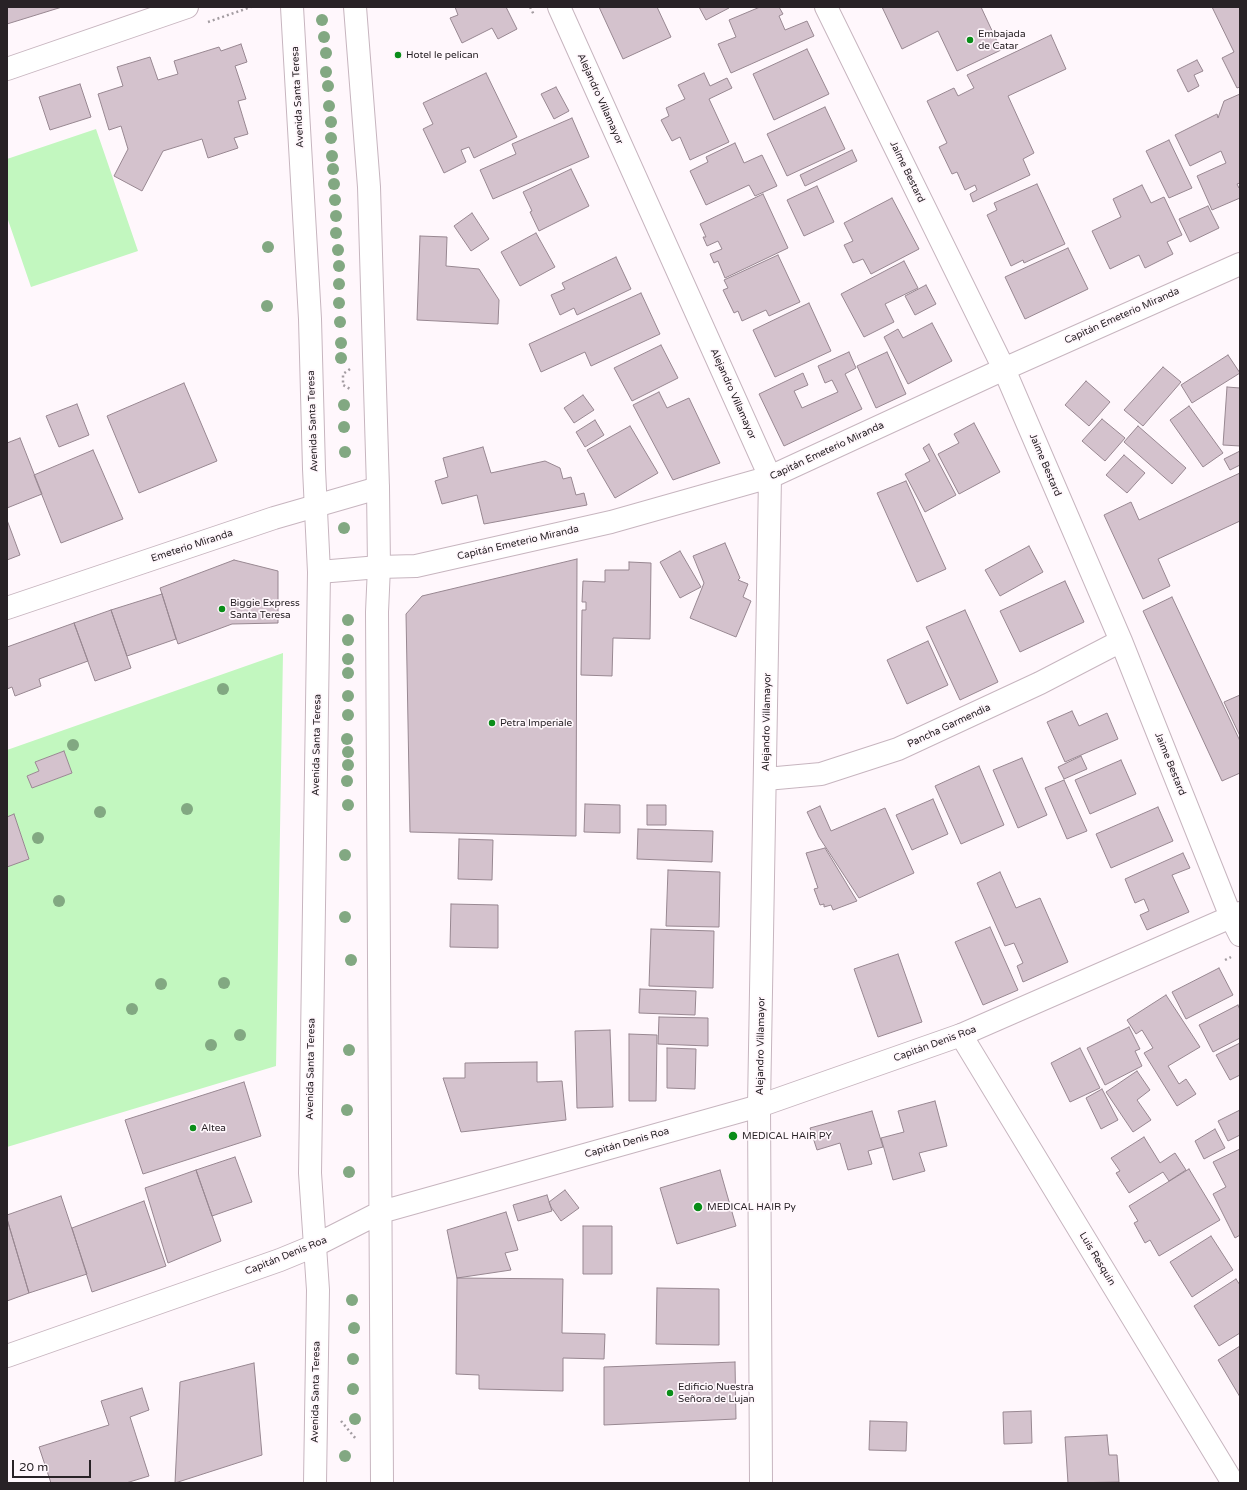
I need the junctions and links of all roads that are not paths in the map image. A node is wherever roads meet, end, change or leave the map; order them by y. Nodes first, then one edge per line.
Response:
1 (187, 7) edge
2 (292, 7) edge
3 (355, 7) edge
4 (559, 7) edge
5 (826, 7) edge
6 (7, 69) edge
7 (1240, 264) edge
8 (1004, 369) junction
9 (770, 477) junction
10 (378, 488) junction
11 (316, 505) junction
12 (379, 567) junction
13 (319, 572) junction
14 (7, 608) edge
15 (1121, 641) junction
16 (766, 779) junction
17 (1237, 921) edge
18 (962, 1036) junction
19 (760, 1106) junction
20 (381, 1212) junction
21 (314, 1246) junction
22 (7, 1356) edge
23 (315, 1483) edge
24 (382, 1483) edge
25 (762, 1483) edge
26 (1233, 1483) edge

1 - 6 street
2 - 11 street, Avenida Santa Teresa
3 - 10 street
4 - 9 street, Alejandro Villamayor
5 - 8 street, Jaime Bestard
7 - 8 street, Capitán Emeterio Miranda
8 - 9 street, Capitán Emeterio Miranda
8 - 15 street, Jaime Bestard
9 - 12 street, Capitán Emeterio Miranda
9 - 16 street, Alejandro Villamayor
10 - 11 street, Emeterio Miranda
10 - 12 street
11 - 13 street, Avenida Santa Teresa
11 - 14 street, Emeterio Miranda
12 - 13 street, Capitán Emeterio Miranda
12 - 20 street
13 - 21 street, Avenida Santa Teresa
15 - 16 street, Pancha Garmendia
15 - 17 street, Jaime Bestard
16 - 19 street, Alejandro Villamayor
17 - 18 street, Capitán Denis Roa
18 - 19 street, Capitán Denis Roa
18 - 26 street, Luis Resquin
19 - 20 street, Capitán Denis Roa
19 - 25 street, Alejandro Villamayor
20 - 21 street, Capitán Denis Roa
20 - 24 street
21 - 22 street, Capitán Denis Roa
21 - 23 street, Avenida Santa Teresa

